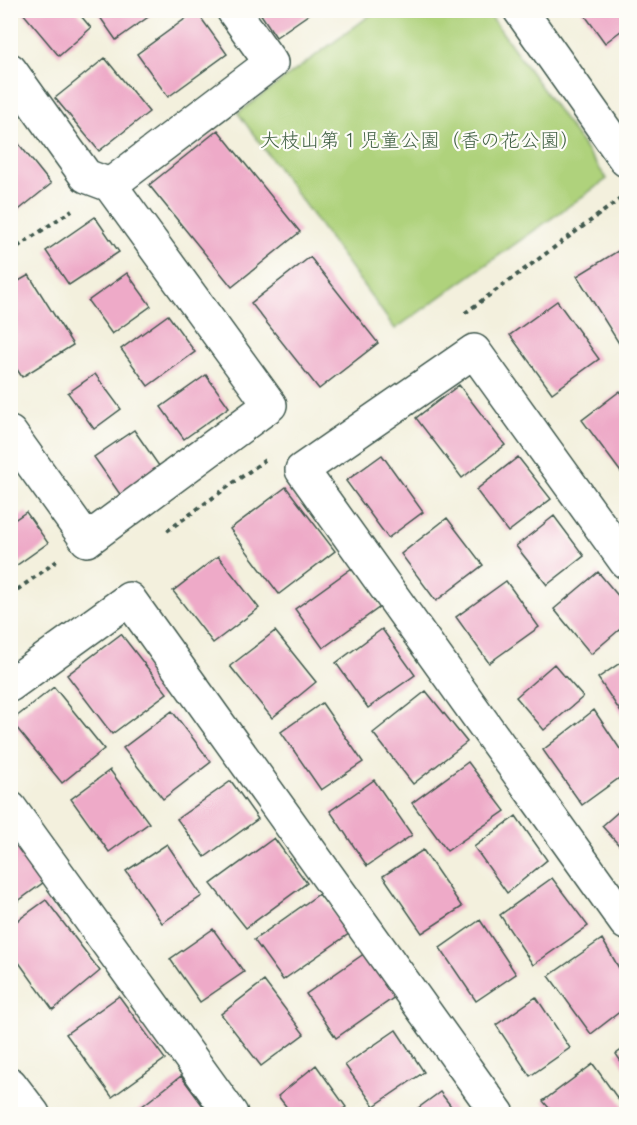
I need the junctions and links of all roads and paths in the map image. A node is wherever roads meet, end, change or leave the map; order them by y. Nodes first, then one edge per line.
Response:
1 (233, 10) edge
2 (520, 10) edge
3 (10, 70) edge
4 (627, 160) edge
5 (110, 185) junction
6 (10, 252) edge
7 (10, 433) edge
8 (627, 562) edge
9 (10, 686) edge
10 (10, 808) edge
11 (627, 923) edge
12 (10, 1084) edge
13 (33, 1114) edge
14 (231, 1114) edge
15 (498, 1114) edge

1 - 5 street
2 - 4 street
3 - 5 street
5 - 6 path
5 - 7 street
8 - 11 street
9 - 15 street
10 - 14 street
12 - 13 street

